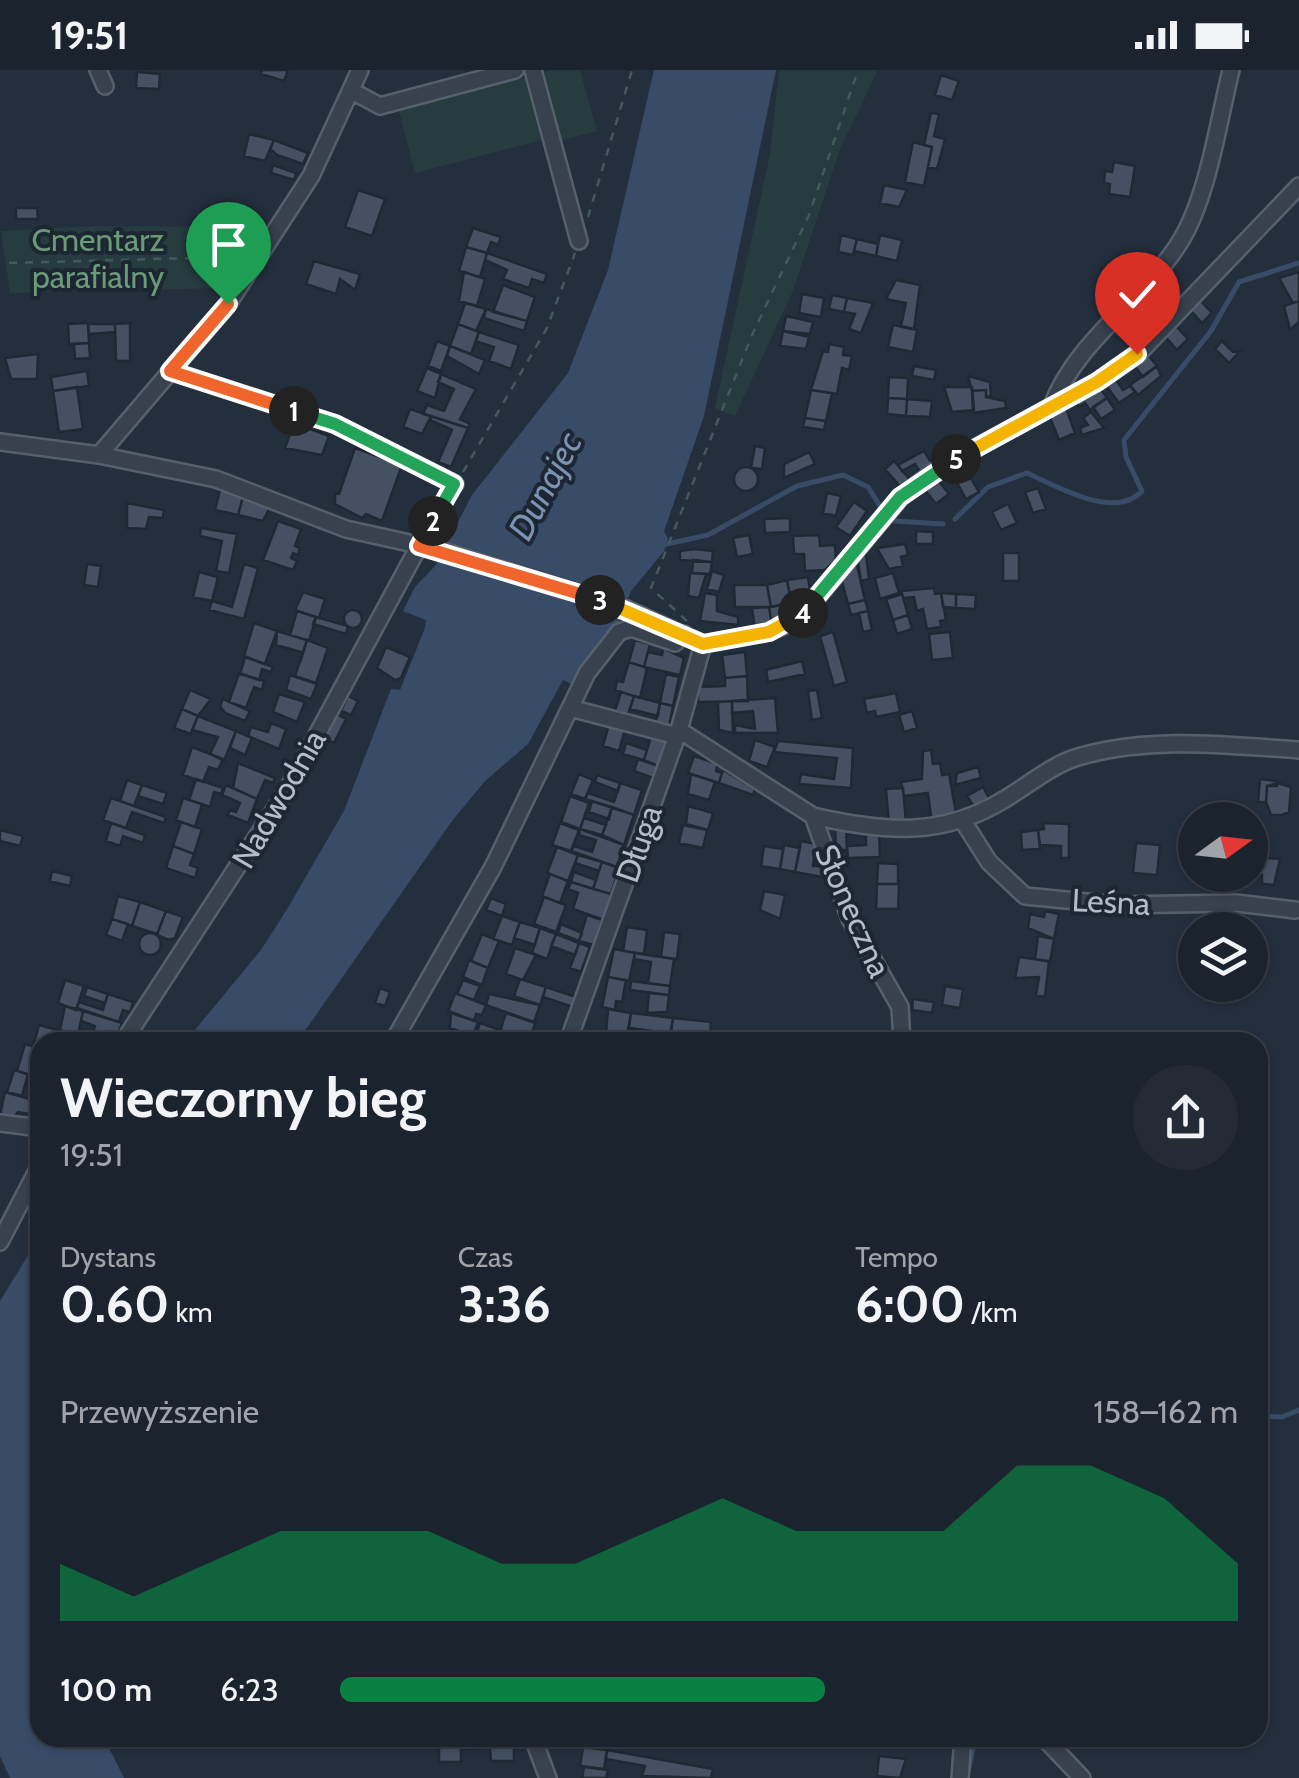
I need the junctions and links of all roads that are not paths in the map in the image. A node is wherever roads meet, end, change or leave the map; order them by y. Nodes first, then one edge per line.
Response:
1 (98, 70) edge
2 (360, 70) edge
3 (515, 70) edge
4 (533, 70) edge
5 (1232, 70) edge
6 (105, 86) dead end
7 (352, 90) junction
8 (1299, 186) edge
9 (582, 233) road end
10 (170, 371) junction
11 (1052, 406) junction
12 (0, 442) edge
13 (100, 454) junction
14 (454, 484) road end
15 (419, 546) junction
16 (684, 634) junction
17 (703, 644) junction
18 (570, 708) junction
19 (678, 733) junction
20 (1299, 750) edge
21 (812, 816) junction
22 (962, 821) junction
23 (1295, 910) dead end
24 (130, 1032) edge
25 (398, 1032) edge
26 (572, 1032) edge
27 (901, 1032) edge
28 (0, 1123) edge
29 (30, 1127) edge
30 (30, 1184) edge
31 (0, 1242) edge
32 (536, 1747) edge
33 (962, 1747) edge
34 (1053, 1747) edge
35 (548, 1778) edge
36 (960, 1778) edge
37 (1082, 1778) edge

1 - 6 street
2 - 7 street
3 - 7 street
4 - 9 street
5 - 11 street
7 - 10 street
8 - 11 street
10 - 13 street
10 - 14 street
11 - 17 street
12 - 13 street
13 - 15 street
15 - 16 street
15 - 24 street, Nadwodnia
16 - 17 street
16 - 18 street
17 - 19 street, Długa
18 - 19 street, Słoneczna
18 - 25 street
19 - 21 street, Słoneczna
19 - 26 street, Długa
20 - 22 street
21 - 22 street
21 - 27 street, Słoneczna
22 - 23 street, Leśna
28 - 29 street
30 - 31 street
32 - 35 street
33 - 36 street
34 - 37 street

